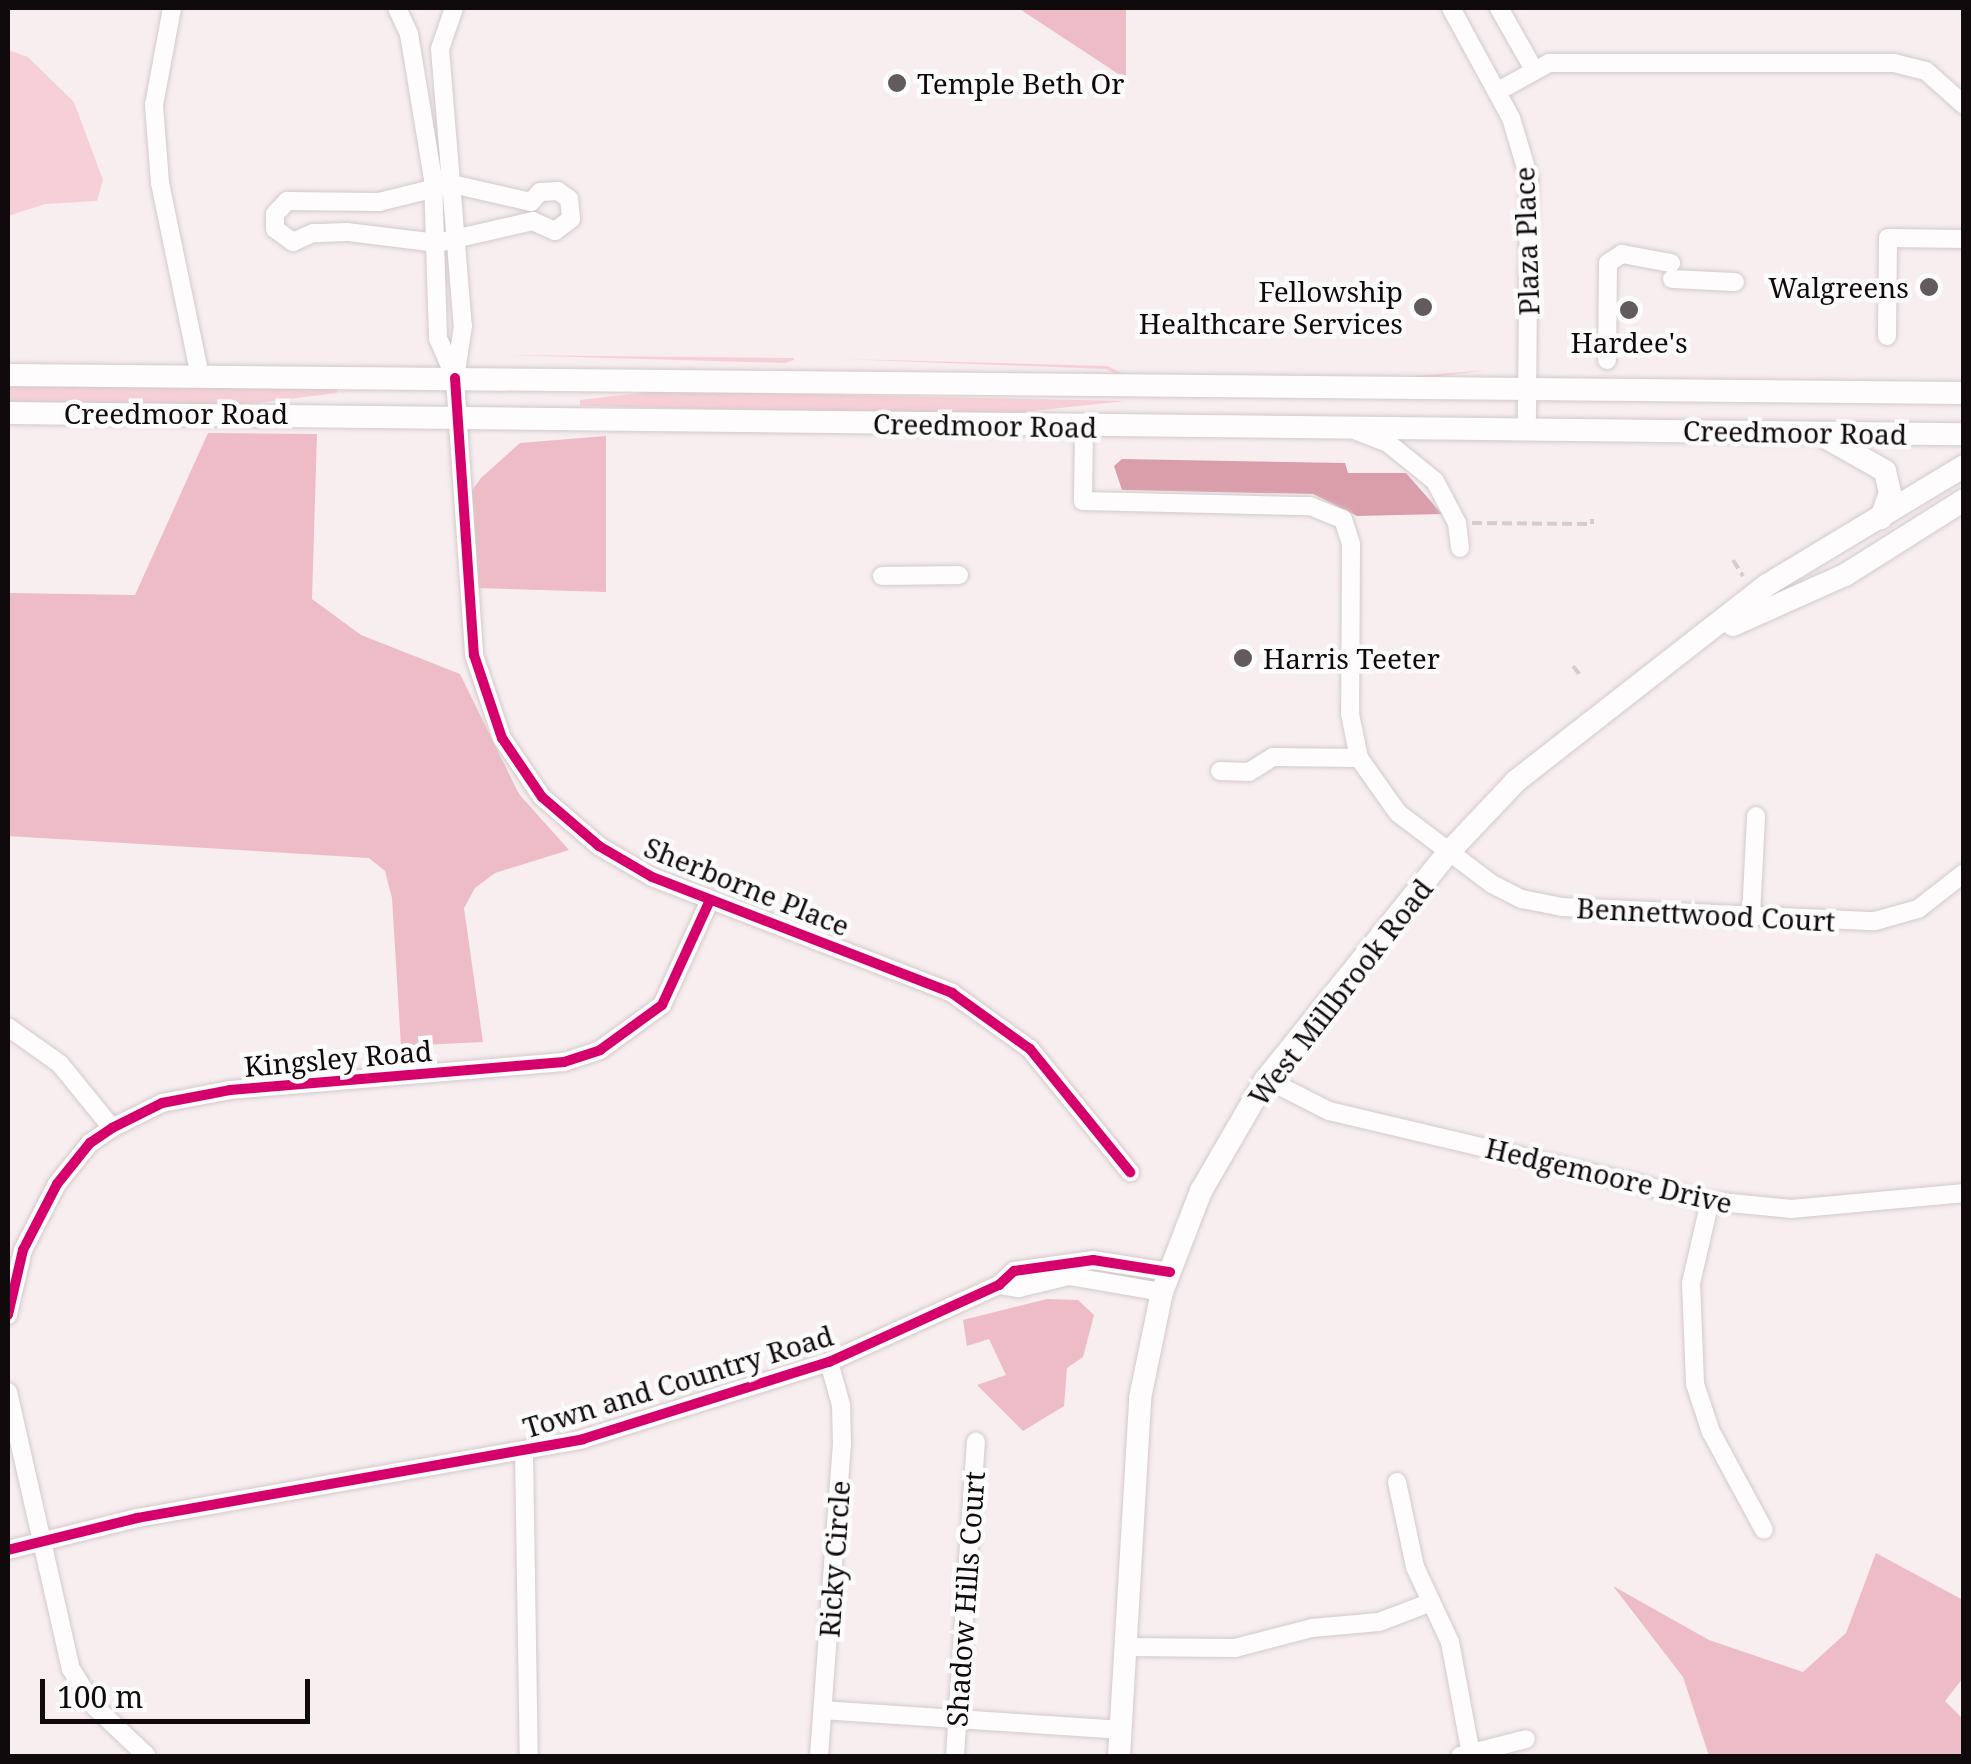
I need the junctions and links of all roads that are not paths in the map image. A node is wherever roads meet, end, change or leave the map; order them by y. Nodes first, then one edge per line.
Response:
1 (172, 8) edge
2 (398, 8) edge
3 (454, 8) edge
4 (1451, 8) edge
5 (1499, 8) edge
6 (1533, 68) junction
7 (1498, 90) junction
8 (1964, 104) edge
9 (452, 184) junction
10 (434, 192) junction
11 (311, 206) junction
12 (313, 233) junction
13 (456, 239) junction
14 (1964, 240) edge
15 (436, 242) junction
16 (1735, 282) dead end
17 (1887, 336) dead end
18 (1607, 360) dead end
19 (8, 376) edge
20 (200, 376) junction
21 (455, 378) junction
22 (1528, 392) junction
23 (1964, 393) edge
24 (8, 413) edge
25 (457, 414) junction
26 (1084, 426) junction
27 (1352, 430) junction
28 (1527, 431) junction
29 (1815, 432) junction
30 (1964, 434) edge
31 (1964, 466) edge
32 (1964, 500) edge
33 (1881, 518) junction
34 (1460, 548) dead end
35 (959, 575) dead end
36 (882, 576) dead end
37 (1712, 634) junction
38 (1359, 758) junction
39 (1220, 770) dead end
40 (1756, 816) dead end
41 (1448, 853) junction
42 (1964, 873) edge
43 (710, 900) junction
44 (1751, 916) junction
45 (8, 1027) edge
46 (1266, 1079) junction
47 (112, 1128) junction
48 (1130, 1172) dead end
49 (1964, 1193) edge
50 (1710, 1201) junction
51 (1166, 1282) junction
52 (8, 1314) edge
53 (830, 1362) junction
54 (8, 1392) edge
55 (976, 1442) dead end
56 (524, 1452) junction
57 (1397, 1482) dead end
58 (1764, 1530) dead end
59 (40, 1537) junction
60 (8, 1550) edge
61 (1429, 1603) junction
62 (1124, 1647) junction
63 (823, 1710) junction
64 (957, 1718) junction
65 (1121, 1730) junction
66 (1526, 1739) dead end
67 (1466, 1755) edge
68 (147, 1756) edge
69 (529, 1756) edge
70 (819, 1756) edge
71 (955, 1756) edge
72 (1119, 1756) edge

1 - 20 street
2 - 10 street
3 - 9 street
4 - 7 street, Plaza Place
5 - 6 street
6 - 7 street
6 - 8 street
7 - 22 street, Plaza Place
9 - 10 street
9 - 13 street
9 - 13 street
10 - 11 street
10 - 15 street
11 - 12 street
11 - 12 street
12 - 15 street
13 - 15 street
13 - 21 street
14 - 17 street
15 - 21 street
16 - 18 street
19 - 20 main road, Creedmoor Road
20 - 21 main road, Creedmoor Road
21 - 22 main road, Creedmoor Road
21 - 25 street, Sherborne Place
22 - 23 main road, Creedmoor Road
22 - 28 street, Plaza Place
24 - 25 main road, Creedmoor Road
25 - 26 main road, Creedmoor Road
25 - 43 street, Sherborne Place
26 - 27 main road, Creedmoor Road
26 - 38 street
27 - 28 main road, Creedmoor Road
27 - 34 street
28 - 29 main road, Creedmoor Road
29 - 30 main road, Creedmoor Road
29 - 33 main road
31 - 33 main road, West Millbrook Road
32 - 37 main road, West Millbrook Road
33 - 37 main road, West Millbrook Road
35 - 36 street
37 - 41 main road, West Millbrook Road
38 - 39 street
38 - 41 street, Bennettwood Court
40 - 44 street
41 - 44 street, Bennettwood Court
41 - 46 main road, West Millbrook Road
42 - 44 street, Bennettwood Court
43 - 47 street, Kingsley Road
43 - 48 street, Sherborne Place
45 - 47 street
46 - 50 street, Hedgemoore Drive
46 - 51 main road, West Millbrook Road
47 - 52 street, Kingsley Road
49 - 50 street, Hedgemoore Drive
50 - 58 street
51 - 53 street, Town and Country Road
51 - 62 main road, West Millbrook Road
53 - 56 street, Town and Country Road
53 - 63 street, Ricky Circle
54 - 59 street
55 - 64 street, Shadow Hills Court
56 - 59 street, Town and Country Road
56 - 69 street
57 - 61 street
59 - 60 street, Town and Country Road
59 - 68 street
61 - 62 street
61 - 67 street
62 - 65 main road, West Millbrook Road
63 - 64 street
63 - 70 street, Ricky Circle
64 - 65 street
64 - 71 street, Shadow Hills Court
65 - 72 main road, West Millbrook Road
66 - 67 street

